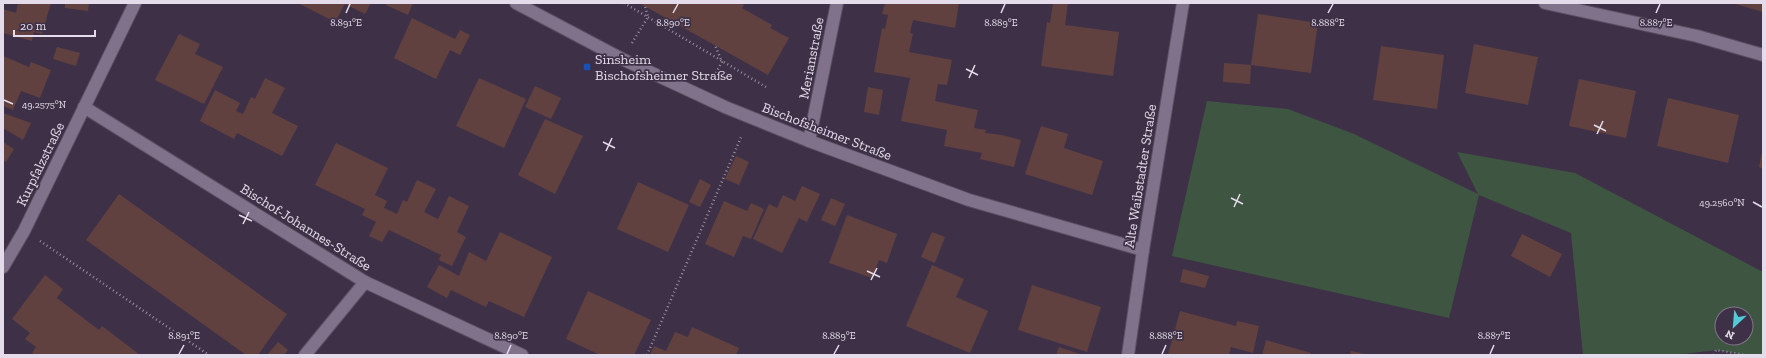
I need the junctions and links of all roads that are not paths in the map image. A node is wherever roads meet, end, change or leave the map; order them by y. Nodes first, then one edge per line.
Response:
1 (135, 3) edge
2 (516, 3) edge
3 (837, 3) edge
4 (1183, 3) edge
5 (1545, 3) edge
6 (1560, 4) edge
7 (1763, 55) edge
8 (84, 107) junction
9 (809, 141) junction
10 (1143, 250) junction
11 (3, 267) edge
12 (365, 282) junction
13 (305, 355) edge
14 (522, 355) edge
15 (1128, 355) edge

1 - 8 street, Kurpfalzstraße
2 - 9 street, Bischofsheimer Straße
3 - 9 street, Merianstraße
4 - 10 street, Alte Waibstadter Straße
5 - 6 street
6 - 7 street
8 - 11 street, Kurpfalzstraße
8 - 12 street, Bischof-Johannes-Straße
9 - 10 street, Bischofsheimer Straße
10 - 15 street, Alte Waibstadter Straße
12 - 13 street
12 - 14 street, Bischof-Johannes-Straße

